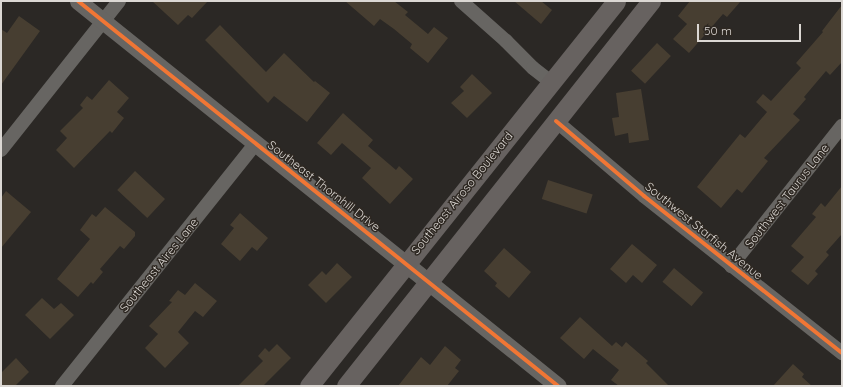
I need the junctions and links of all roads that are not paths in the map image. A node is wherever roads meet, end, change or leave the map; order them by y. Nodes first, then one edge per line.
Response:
1 (78, 1) edge
2 (119, 1) edge
3 (461, 1) edge
4 (616, 1) edge
5 (651, 1) edge
6 (103, 21) junction
7 (552, 83) junction
8 (556, 121) junction
9 (842, 126) edge
10 (255, 144) junction
11 (1, 150) edge
12 (406, 264) junction
13 (731, 266) junction
14 (429, 281) junction
15 (842, 353) edge
16 (62, 386) edge
17 (309, 386) edge
18 (346, 386) edge
19 (558, 386) edge

1 - 6 street, Southeast Thornhill Drive
2 - 6 street
3 - 7 street
4 - 7 main road, Southeast Airoso Boulevard
5 - 8 main road
6 - 10 street, Southeast Thornhill Drive
6 - 11 street
7 - 12 main road, Southeast Airoso Boulevard
8 - 13 street, Southwest Starfish Avenue
8 - 14 main road
9 - 13 street, Southwest Taurus Lane
10 - 12 street, Southeast Thornhill Drive
10 - 16 street, Southeast Aires Lane
12 - 14 street, Southeast Thornhill Drive
12 - 17 main road, Southeast Airoso Boulevard
13 - 15 street, Southwest Starfish Avenue
14 - 18 main road
14 - 19 street, Southeast Thornhill Drive

